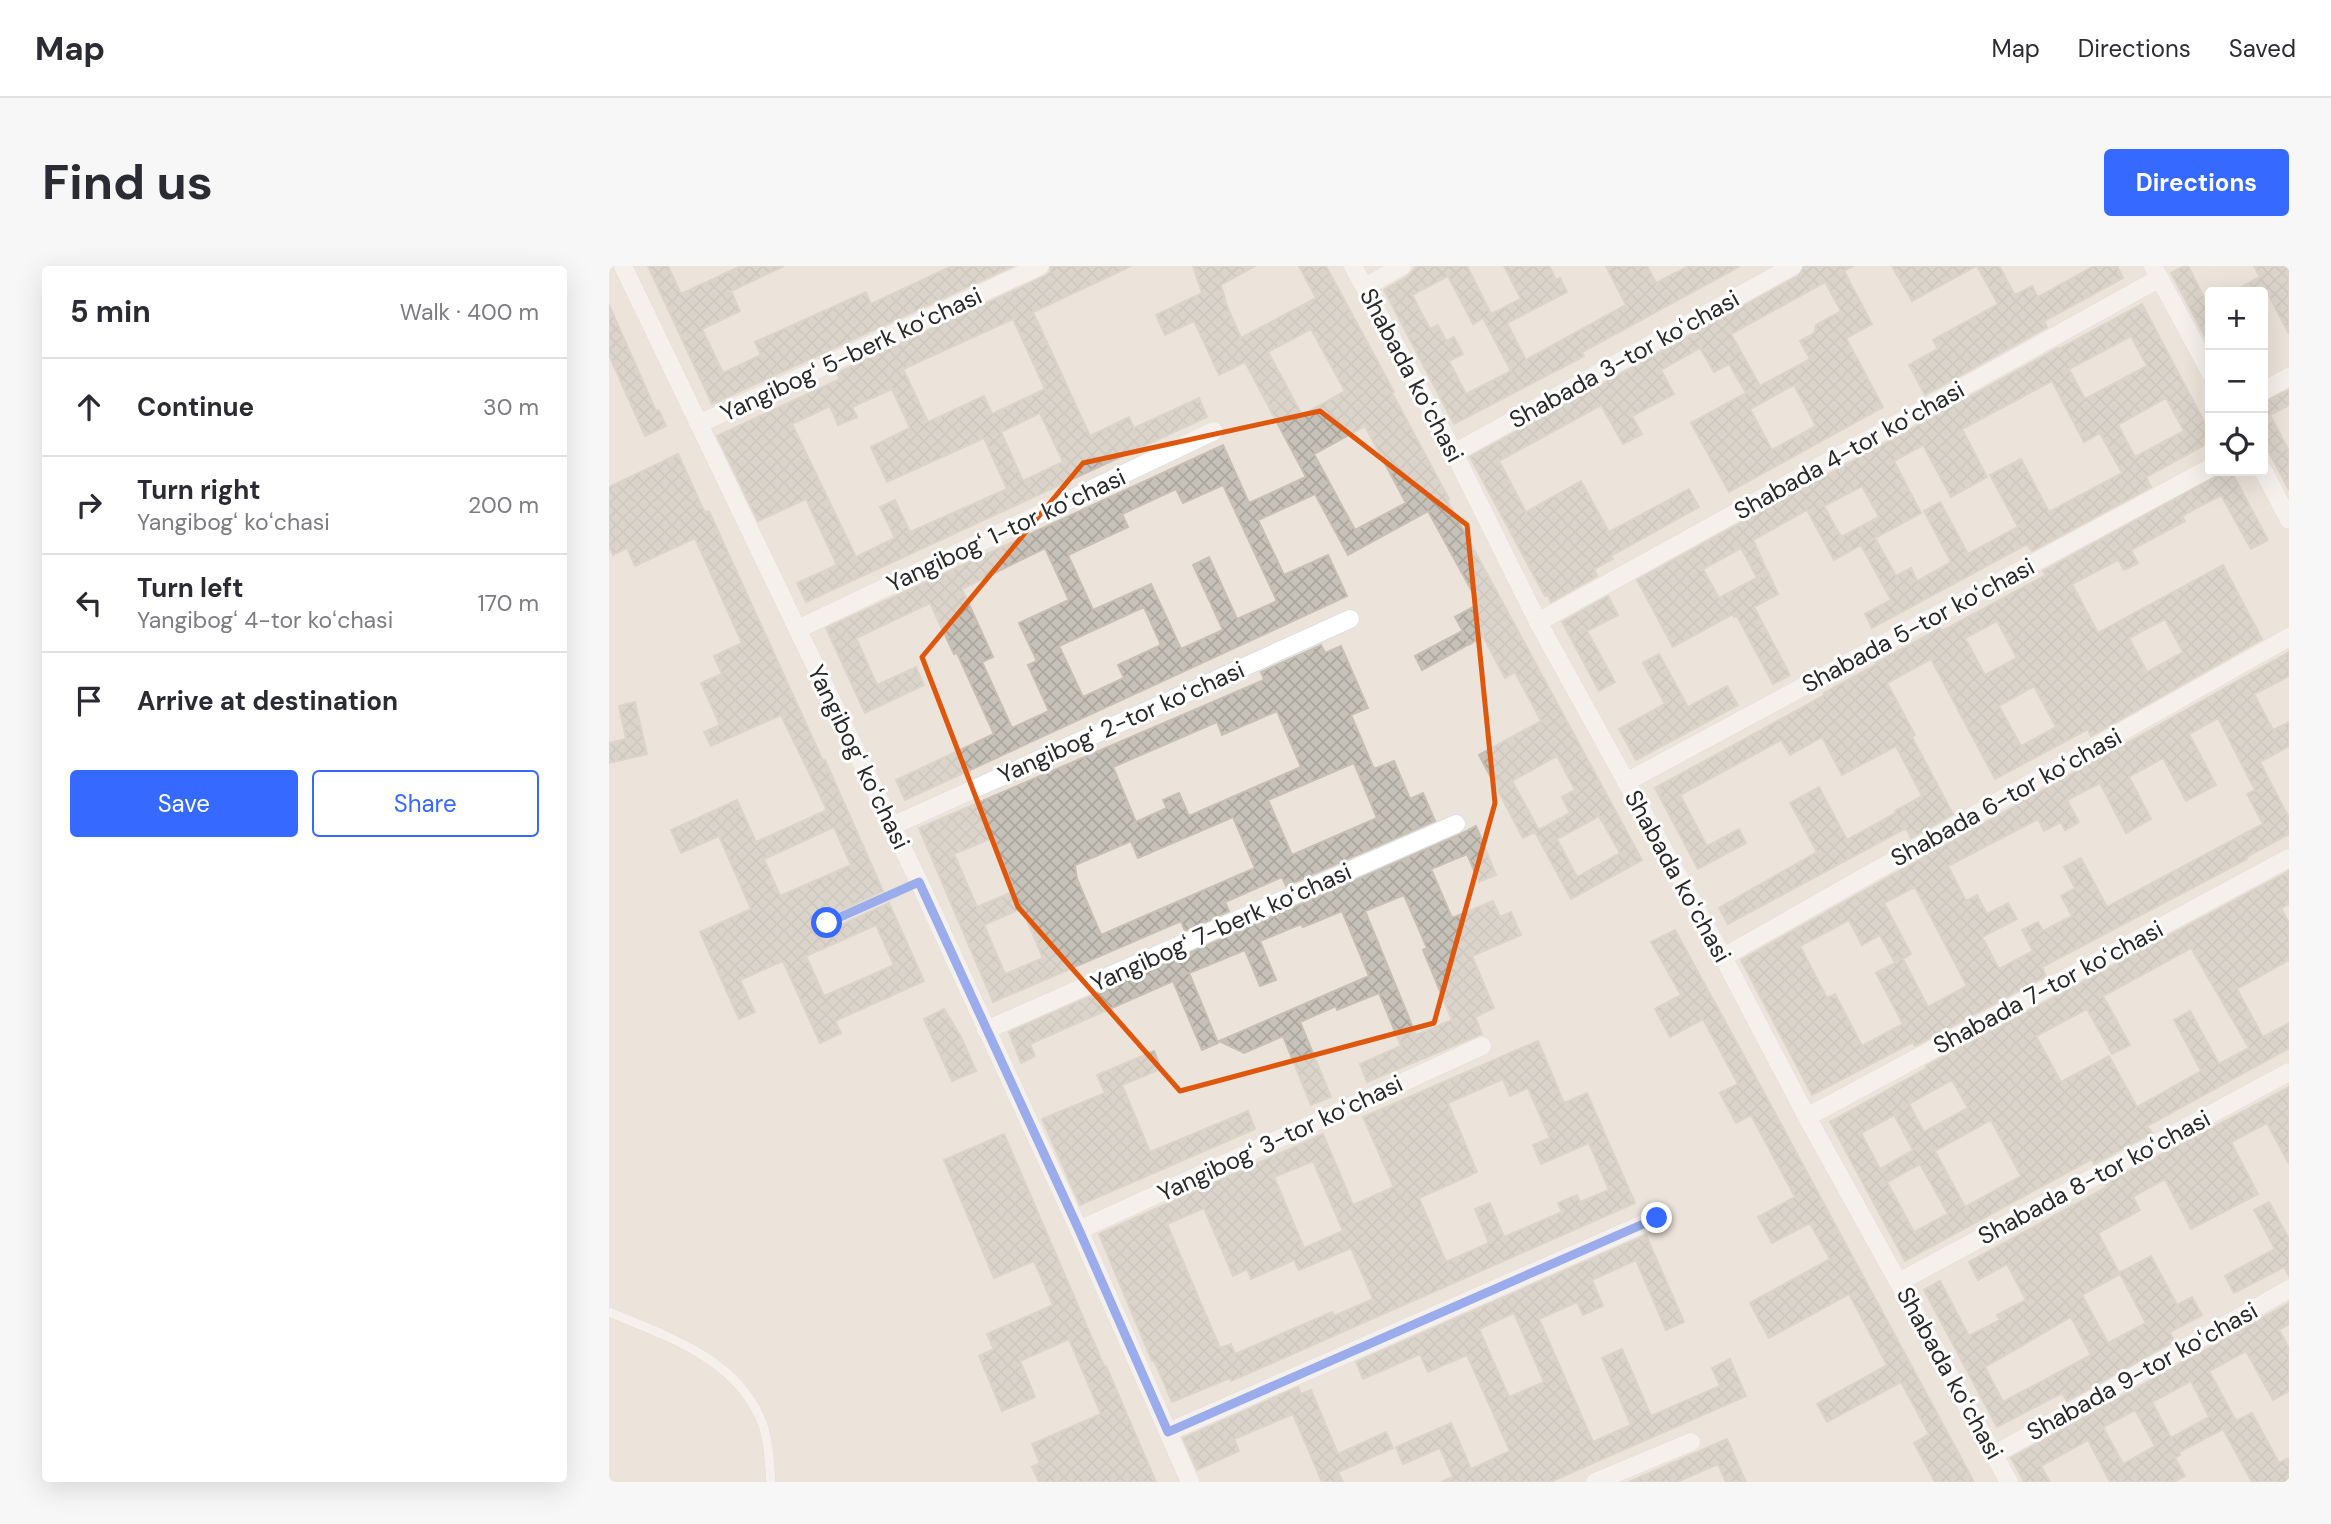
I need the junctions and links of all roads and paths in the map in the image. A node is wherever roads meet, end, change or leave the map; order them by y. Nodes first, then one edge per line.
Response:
1 (623, 266) edge
2 (1040, 266) edge
3 (1353, 266) edge
4 (1402, 266) edge
5 (1793, 266) edge
6 (2157, 272) edge
7 (1365, 287) junction
8 (2205, 363) edge
9 (2289, 377) edge
10 (2268, 388) edge
11 (699, 424) junction
12 (1215, 431) dead end
13 (1454, 453) junction
14 (2205, 471) edge
15 (2266, 476) edge
16 (2289, 520) edge
17 (1350, 619) dead end
18 (1538, 622) junction
19 (798, 629) junction
20 (2289, 637) edge
21 (1626, 782) junction
22 (1456, 824) dead end
23 (892, 826) junction
24 (2289, 858) edge
25 (919, 882) junction
26 (827, 923) dead end
27 (1723, 957) junction
28 (986, 1030) junction
29 (1482, 1046) dead end
30 (2289, 1072) edge
31 (1807, 1117) junction
32 (1657, 1218) dead end
33 (1079, 1230) junction
34 (1899, 1282) junction
35 (2289, 1289) edge
36 (609, 1312) edge
37 (1168, 1432) junction
38 (1691, 1441) dead end
39 (1995, 1454) junction
40 (771, 1482) edge
41 (1190, 1482) edge
42 (1595, 1482) edge
43 (2010, 1482) edge

1 - 11 street, Yangibogʻ koʻchasi
2 - 11 street, Yangibogʻ 5-berk koʻchasi
3 - 7 street, Shabada koʻchasi
4 - 7 street
5 - 13 street, Shabada 3-tor koʻchasi
6 - 8 street
6 - 18 street, Shabada 4-tor koʻchasi
7 - 13 street, Shabada koʻchasi
9 - 10 street
11 - 19 street, Yangibogʻ koʻchasi
12 - 19 street, Yangibogʻ 1-tor koʻchasi
13 - 18 street, Shabada koʻchasi
14 - 21 street, Shabada 5-tor koʻchasi
15 - 16 street
17 - 23 street, Yangibogʻ 2-tor koʻchasi
18 - 21 street, Shabada koʻchasi
19 - 23 street, Yangibogʻ koʻchasi
20 - 27 street, Shabada 6-tor koʻchasi
21 - 27 street, Shabada koʻchasi
22 - 28 street, Yangibogʻ 7-berk koʻchasi
23 - 25 street, Yangibogʻ koʻchasi
24 - 31 street, Shabada 7-tor koʻchasi
25 - 26 lane
25 - 28 street, Yangibogʻ koʻchasi
27 - 31 street, Shabada koʻchasi
28 - 33 street, Yangibogʻ koʻchasi
29 - 33 street, Yangibogʻ 3-tor koʻchasi
30 - 34 street, Shabada 8-tor koʻchasi
31 - 34 street, Shabada koʻchasi
32 - 37 street
33 - 37 street, Yangibogʻ koʻchasi
34 - 39 street, Shabada koʻchasi
35 - 39 street, Shabada 9-tor koʻchasi
36 - 40 lane
37 - 41 street, Yangibogʻ koʻchasi
38 - 42 street
39 - 43 street, Shabada koʻchasi

